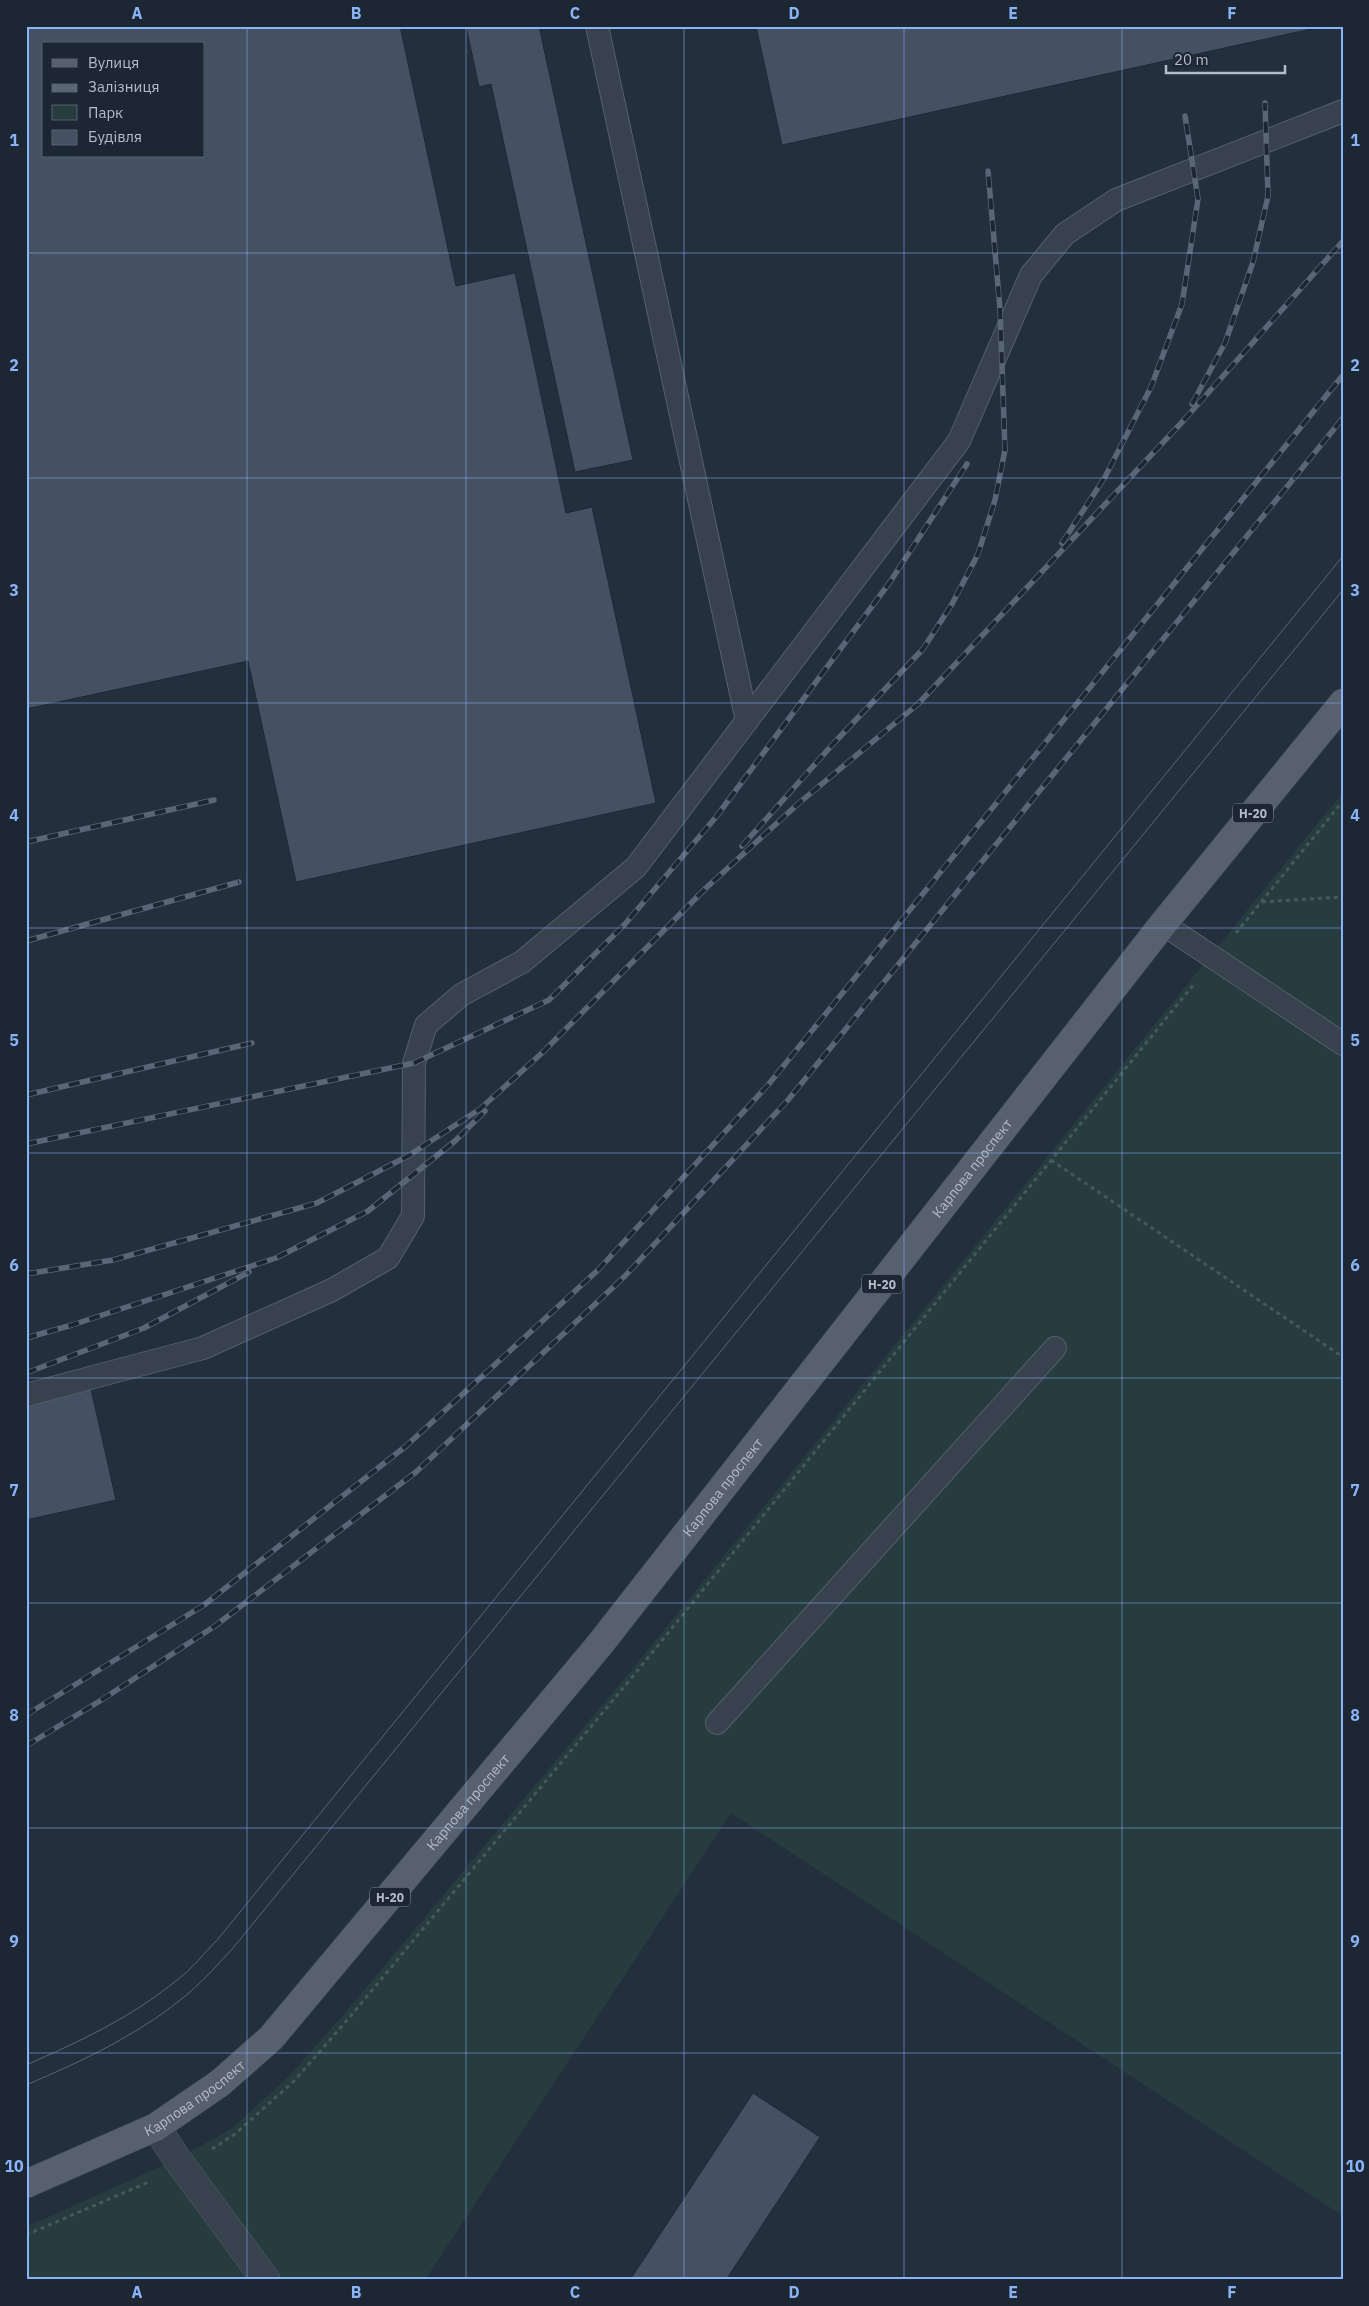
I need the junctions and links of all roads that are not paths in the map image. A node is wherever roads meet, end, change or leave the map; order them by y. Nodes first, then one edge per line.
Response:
1 (597, 26) edge
2 (1343, 111) edge
3 (1343, 703) edge
4 (747, 721) junction
5 (1163, 924) junction
6 (1343, 1044) edge
7 (1055, 1348) dead end
8 (26, 1395) edge
9 (717, 1723) dead end
10 (156, 2127) junction
11 (26, 2184) edge
12 (266, 2280) edge

1 - 4 lane
2 - 4 lane
3 - 5 main road, Карпова проспект / Н-20
4 - 8 lane
5 - 6 lane
5 - 10 main road, Карпова проспект / Н-20
7 - 9 lane
10 - 11 main road, Карпова проспект / Н-20
10 - 12 street

